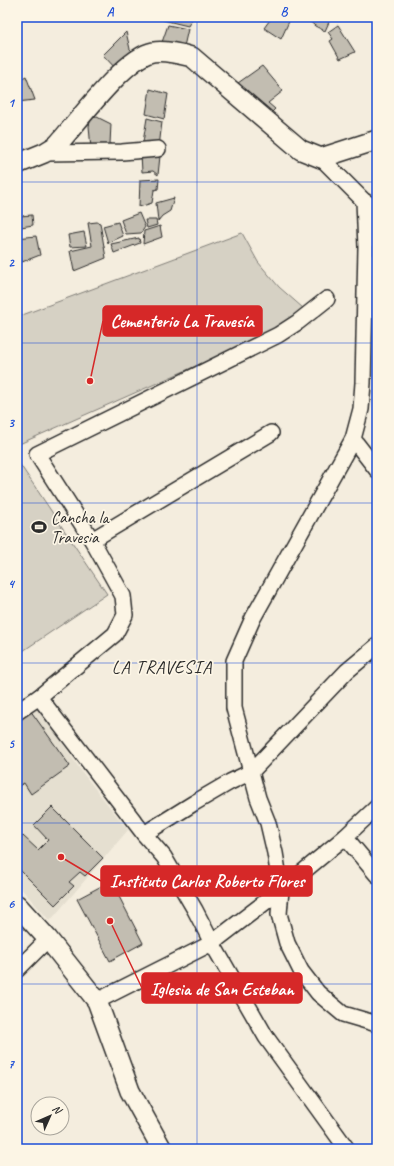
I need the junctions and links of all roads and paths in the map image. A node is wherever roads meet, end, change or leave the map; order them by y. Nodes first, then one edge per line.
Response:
1 (377, 140) edge
2 (158, 149) dead end
3 (44, 153) junction
4 (321, 158) junction
5 (17, 164) edge
6 (364, 201) junction
7 (377, 208) edge
8 (328, 299) dead end
9 (271, 433) dead end
10 (353, 439) junction
11 (377, 470) edge
12 (92, 540) junction
13 (377, 646) edge
14 (39, 697) junction
15 (17, 712) edge
16 (252, 772) junction
17 (377, 807) edge
18 (144, 834) junction
19 (345, 837) junction
20 (377, 875) edge
21 (281, 890) junction
22 (17, 905) edge
23 (48, 940) junction
24 (212, 943) junction
25 (17, 970) edge
26 (97, 1001) junction
27 (377, 1024) edge
28 (162, 1149) edge
29 (347, 1149) edge

1 - 4 street
2 - 3 street
3 - 4 street
3 - 5 street
4 - 6 street
6 - 7 street
6 - 10 street
8 - 12 street
9 - 12 street
10 - 11 street
10 - 16 street
12 - 14 street
13 - 16 street
14 - 15 street
14 - 18 street
16 - 18 street
16 - 21 street
17 - 19 street
18 - 24 street
19 - 20 street
19 - 21 street
21 - 24 street
21 - 27 street
22 - 23 street
23 - 25 street
23 - 26 street
24 - 26 street
24 - 29 street
26 - 28 street

